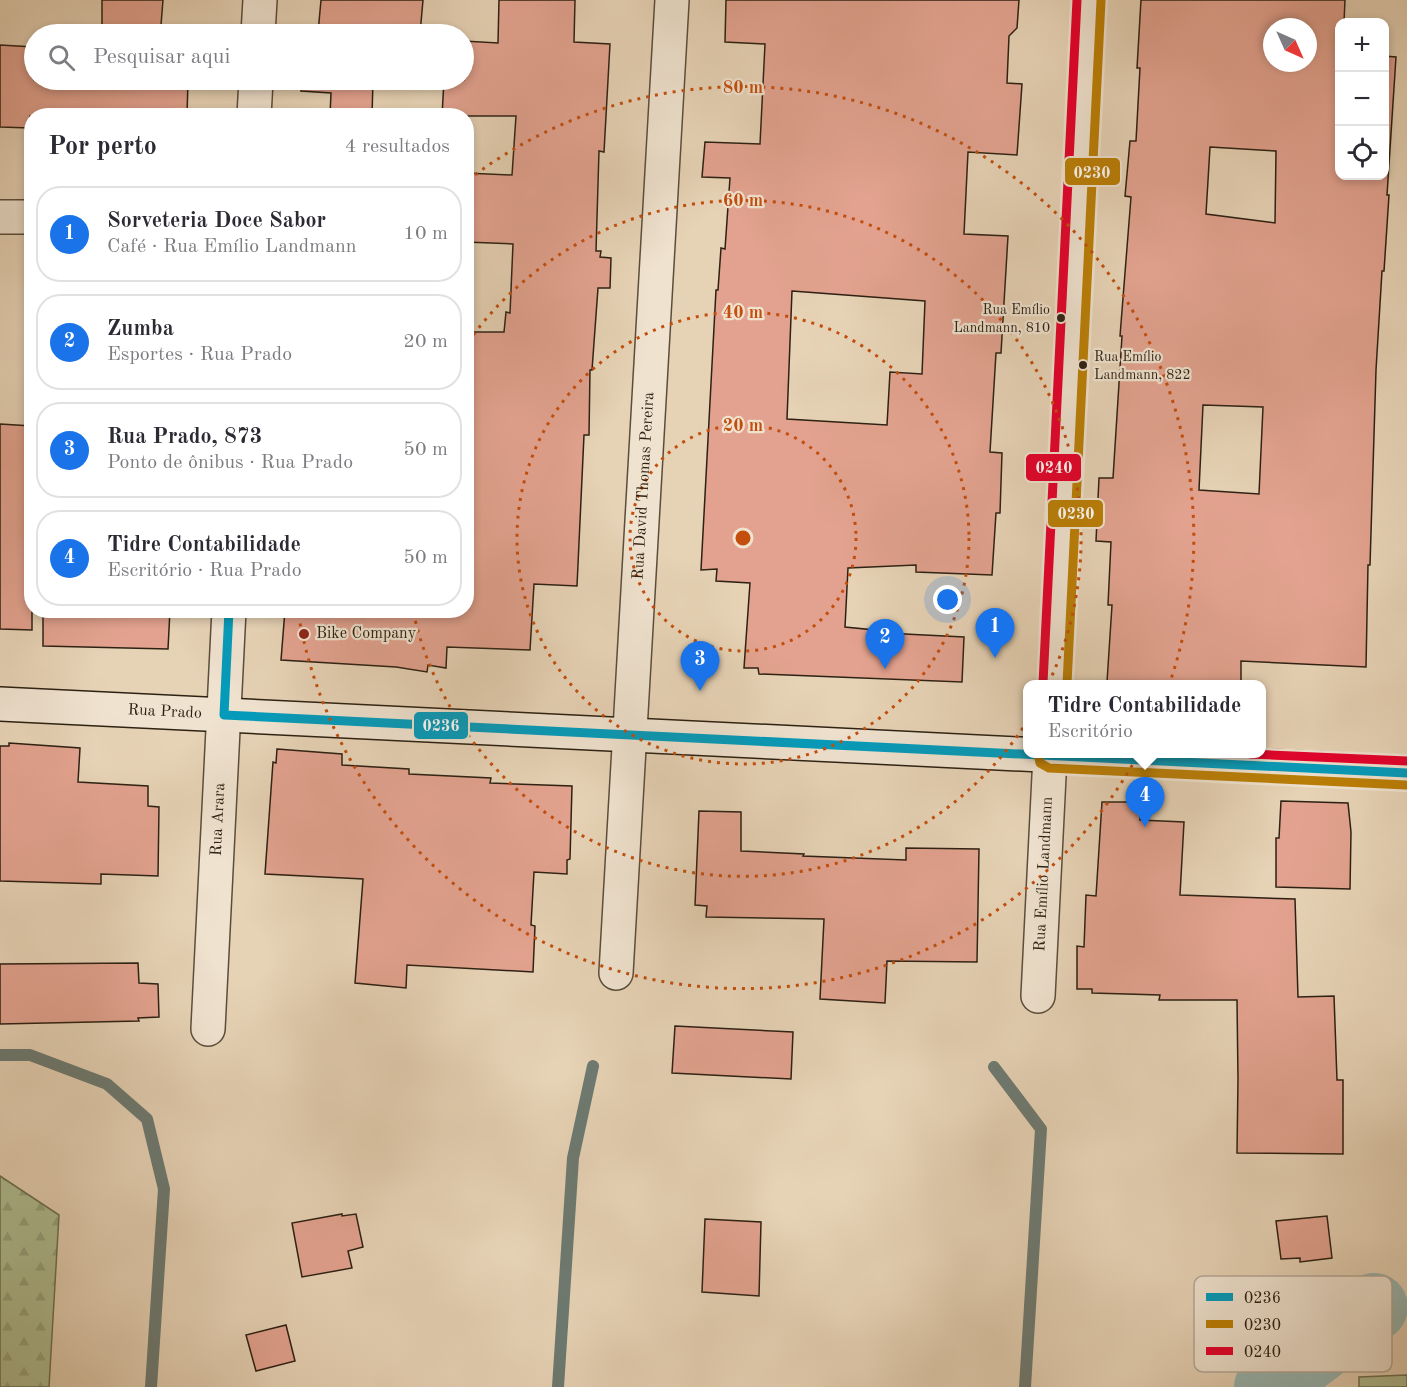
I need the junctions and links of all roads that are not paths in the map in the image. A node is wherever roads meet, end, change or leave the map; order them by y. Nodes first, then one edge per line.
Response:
1 (260, 0) edge
2 (672, 0) edge
3 (1089, 0) edge
4 (259, 24) edge
5 (255, 90) edge
6 (254, 108) edge
7 (229, 618) edge
8 (1054, 680) edge
9 (0, 704) edge
10 (224, 715) junction
11 (630, 735) junction
12 (1023, 754) edge
13 (1050, 758) edge
14 (1110, 758) edge
15 (1407, 773) edge
16 (616, 973) dead end
17 (1038, 996) dead end
18 (208, 1029) dead end

1 - 4 street
2 - 11 street, Rua David Thomas Pereira
3 - 8 street
5 - 6 street
7 - 10 street, Rua Arara
9 - 10 street, Rua Prado
10 - 11 street, Rua Prado
10 - 18 street, Rua Arara
11 - 12 street, Rua Prado
11 - 16 street, Rua David Thomas Pereira
13 - 17 street, Rua Emílio Landmann
14 - 15 street, Rua Prado

